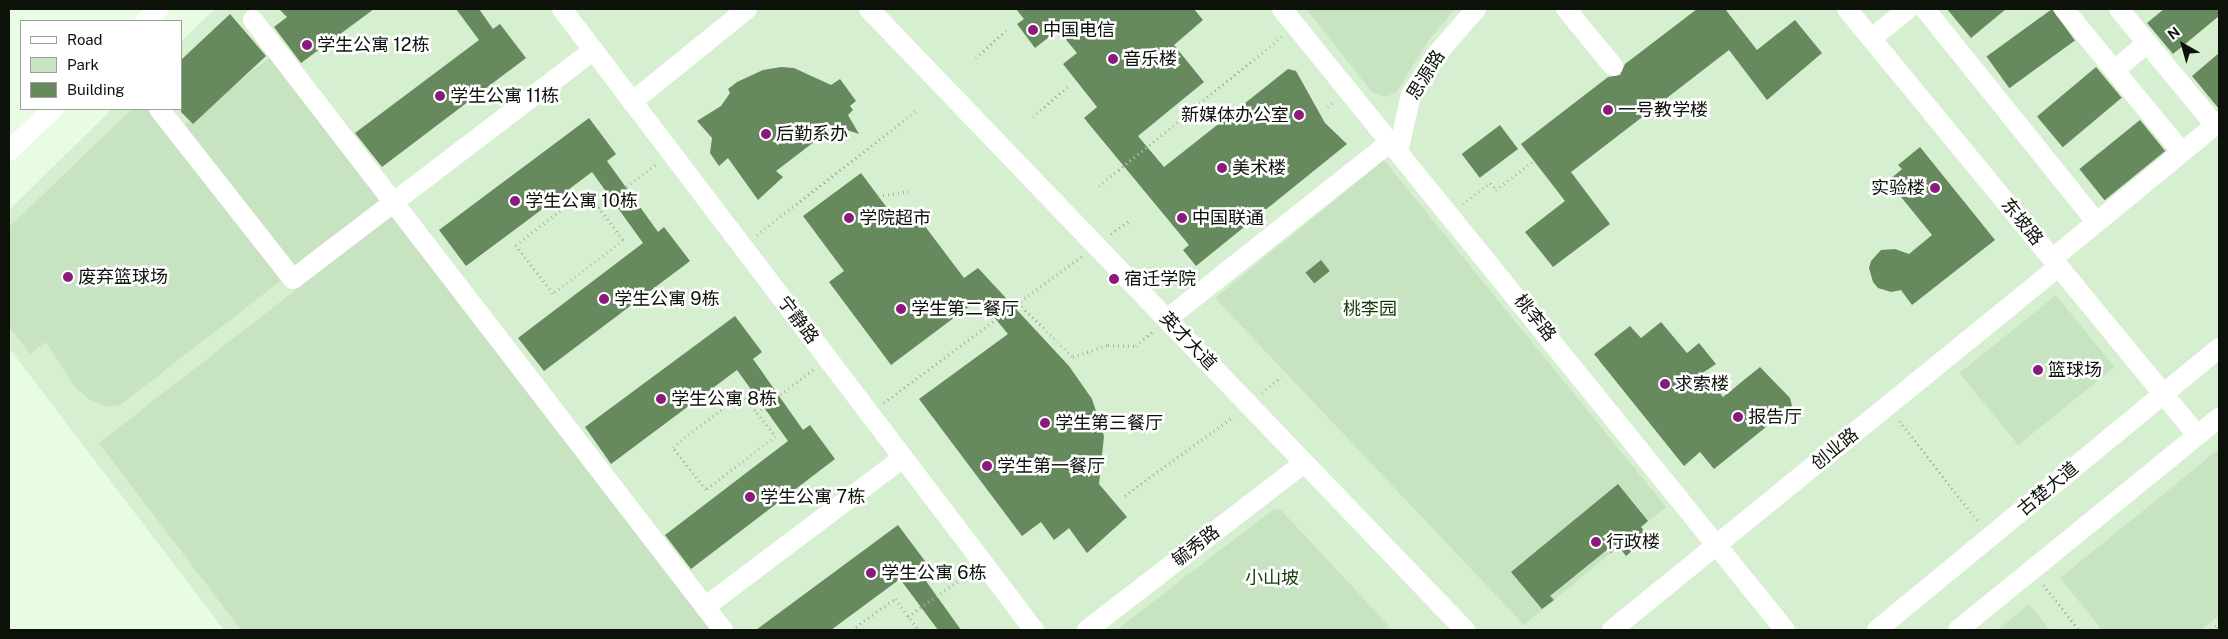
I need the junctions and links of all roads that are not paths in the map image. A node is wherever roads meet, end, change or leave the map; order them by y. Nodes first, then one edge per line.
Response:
1 (159, 9) edge
2 (562, 9) edge
3 (747, 9) edge
4 (1282, 9) edge
5 (1476, 9) edge
6 (1566, 9) edge
7 (1848, 9) edge
8 (1908, 9) edge
9 (1925, 9) edge
10 (2119, 9) edge
11 (2070, 11) edge
12 (879, 12) edge
13 (147, 20) edge
14 (253, 20) dead end
15 (1872, 38) junction
16 (2148, 43) junction
17 (594, 50) junction
18 (1613, 66) dead end
19 (2115, 70) junction
20 (632, 102) junction
21 (52, 110) edge
22 (160, 110) edge
23 (2217, 124) edge
24 (1394, 147) junction
25 (9, 151) edge
26 (2182, 152) junction
27 (394, 202) junction
28 (2096, 222) junction
29 (2055, 263) junction
30 (1167, 319) junction
31 (2219, 348) edge
32 (2163, 394) junction
33 (2219, 418) edge
34 (2197, 436) junction
35 (903, 458) junction
36 (1304, 462) junction
37 (1716, 545) junction
38 (705, 607) junction
39 (723, 630) edge
40 (1034, 630) edge
41 (1087, 630) edge
42 (1465, 630) edge
43 (1612, 630) edge
44 (1785, 630) edge
45 (1877, 630) edge
46 (1958, 630) edge

1 - 13 street
2 - 17 street, 宁静路
3 - 20 street
4 - 24 street, 桃李路
5 - 24 street, 思源路
6 - 18 street
7 - 15 street, 东坡路
8 - 15 street
9 - 28 street
10 - 16 street
11 - 19 street
12 - 30 street, 英才大道
14 - 27 street
15 - 29 street, 东坡路
16 - 19 street
16 - 23 street
17 - 20 street, 宁静路
17 - 27 street
19 - 26 street
20 - 35 street, 宁静路
21 - 25 street
22 - 27 street
23 - 26 street, 创业路
24 - 30 street
24 - 37 street, 桃李路
26 - 28 street, 创业路
27 - 38 street
28 - 29 street, 创业路
29 - 32 street, 东坡路
29 - 37 street, 创业路
30 - 36 street, 英才大道
31 - 32 street, 古楚大道
32 - 34 street, 东坡路
32 - 45 street, 古楚大道
33 - 34 street
34 - 46 street
35 - 38 street
35 - 40 street, 宁静路
36 - 41 street, 毓秀路
36 - 42 street, 英才大道
37 - 43 street, 创业路
37 - 44 street, 桃李路
38 - 39 street

